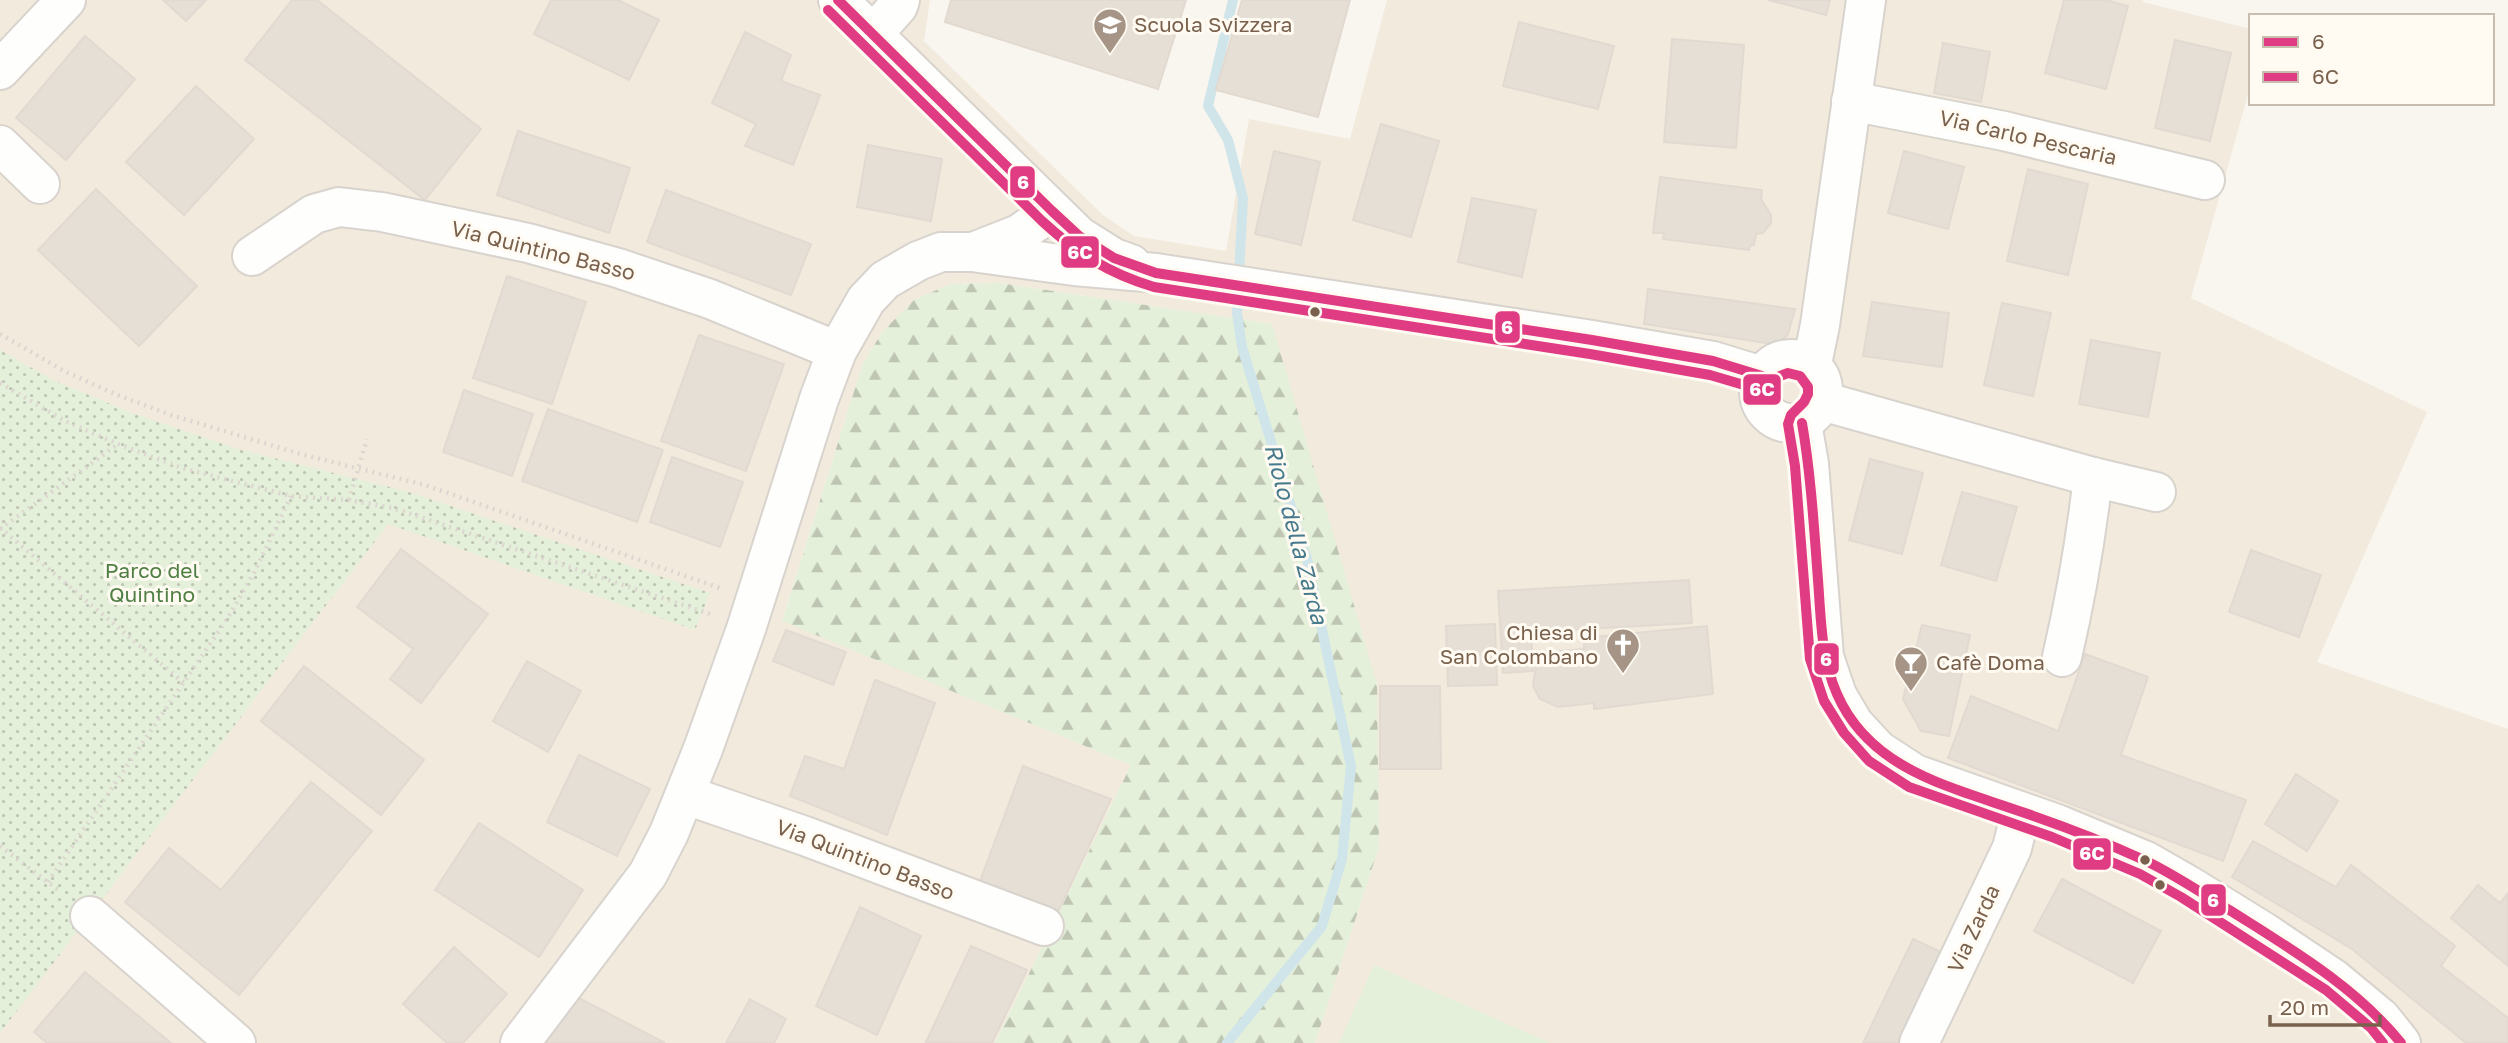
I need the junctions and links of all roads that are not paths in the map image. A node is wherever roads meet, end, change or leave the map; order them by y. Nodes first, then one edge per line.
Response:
1 (65, 0) edge
2 (838, 0) edge
3 (900, 0) edge
4 (1866, 0) edge
5 (873, 34) junction
6 (0, 70) edge
7 (1851, 100) junction
8 (0, 145) edge
9 (2205, 180) dead end
10 (40, 184) dead end
11 (1052, 211) junction
12 (972, 252) junction
13 (252, 256) dead end
14 (1156, 273) junction
15 (836, 351) junction
16 (1810, 364) junction
17 (1762, 376) junction
18 (1812, 412) junction
19 (2093, 477) junction
20 (2157, 492) dead end
21 (2062, 657) dead end
22 (686, 795) junction
23 (2021, 812) junction
24 (90, 916) road end
25 (1044, 926) dead end
26 (236, 1043) edge
27 (520, 1043) edge
28 (1919, 1043) edge
29 (2401, 1043) edge

1 - 6 street
2 - 5 street
3 - 5 street
4 - 7 street
5 - 11 street
7 - 9 street, Via Carlo Pescaria
7 - 16 street
8 - 10 street
11 - 12 street
11 - 14 street
12 - 14 street
12 - 15 street
13 - 15 street, Via Quintino Basso
14 - 17 street
15 - 22 street
16 - 17 street
16 - 18 street
17 - 18 street
18 - 19 street
18 - 23 street
19 - 20 street
19 - 21 street
22 - 25 street, Via Quintino Basso
22 - 27 street
23 - 28 street, Via Zarda
23 - 29 street
24 - 26 street

